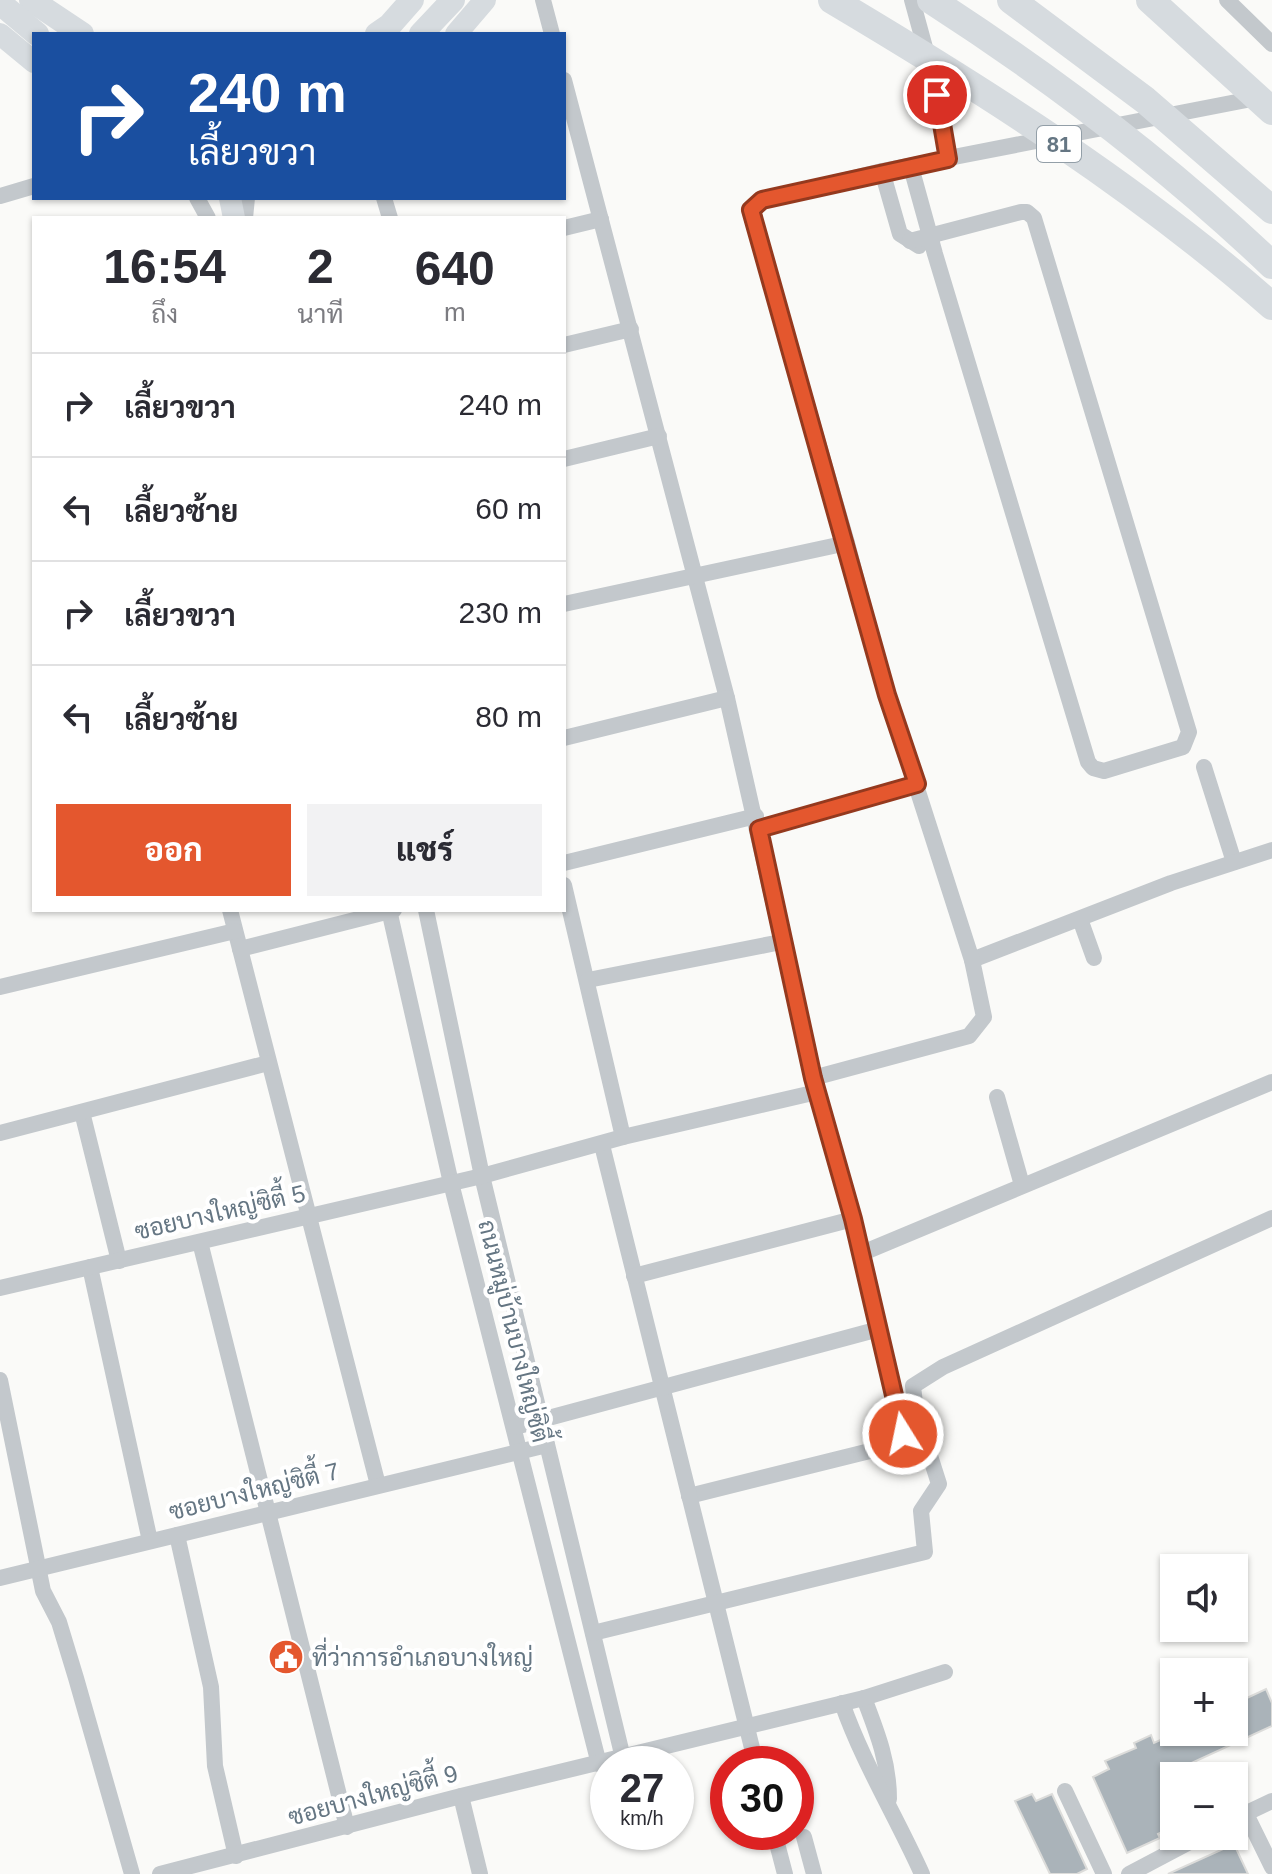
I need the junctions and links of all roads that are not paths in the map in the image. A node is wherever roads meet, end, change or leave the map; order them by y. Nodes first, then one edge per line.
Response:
1 (31, 0) edge
2 (412, 0) edge
3 (453, 0) edge
4 (485, 0) edge
5 (543, 0) edge
6 (832, 0) edge
7 (912, 0) edge
8 (931, 0) edge
9 (1011, 0) edge
10 (1150, 0) edge
11 (1227, 0) edge
12 (0, 3) edge
13 (35, 32) edge
14 (79, 32) edge
15 (380, 32) edge
16 (423, 32) edge
17 (458, 32) edge
18 (551, 32) edge
19 (0, 34) edge
20 (1272, 44) edge
21 (32, 60) edge
22 (1272, 95) edge
23 (1272, 111) edge
24 (568, 112) edge
25 (948, 159) junction
26 (911, 167) junction
27 (882, 171) junction
28 (32, 187) edge
29 (0, 196) edge
30 (1272, 210) edge
31 (601, 219) junction
32 (566, 228) edge
33 (933, 246) junction
34 (1272, 265) edge
35 (1272, 306) edge
36 (631, 329) junction
37 (566, 345) edge
38 (659, 436) junction
39 (566, 459) edge
40 (847, 543) junction
41 (696, 578) junction
42 (566, 604) edge
43 (727, 698) junction
44 (566, 738) edge
45 (1204, 767) dead end
46 (917, 784) junction
47 (758, 822) junction
48 (1272, 850) edge
49 (1234, 862) junction
50 (566, 863) edge
51 (566, 893) edge
52 (230, 912) edge
53 (383, 912) edge
54 (391, 912) edge
55 (426, 912) edge
56 (1080, 919) junction
57 (235, 931) junction
58 (781, 942) junction
59 (240, 949) junction
60 (1094, 958) dead end
61 (972, 960) junction
62 (588, 980) junction
63 (0, 987) edge
64 (268, 1063) junction
65 (1272, 1082) edge
66 (815, 1085) junction
67 (997, 1097) dead end
68 (82, 1112) junction
69 (0, 1133) edge
70 (623, 1137) junction
71 (602, 1145) junction
72 (482, 1176) junction
73 (451, 1183) junction
74 (1022, 1185) junction
75 (307, 1217) junction
76 (1272, 1218) edge
77 (853, 1219) junction
78 (200, 1242) junction
79 (860, 1254) junction
80 (119, 1261) junction
81 (90, 1267) junction
82 (634, 1276) junction
83 (0, 1288) edge
84 (879, 1329) junction
85 (0, 1380) edge
86 (664, 1387) junction
87 (542, 1421) junction
88 (515, 1427) junction
89 (547, 1445) junction
90 (520, 1450) junction
91 (378, 1485) junction
92 (689, 1496) junction
93 (266, 1513) junction
94 (177, 1535) junction
95 (150, 1541) junction
96 (38, 1569) junction
97 (0, 1578) edge
98 (716, 1603) junction
99 (593, 1633) junction
100 (945, 1672) dead end
101 (864, 1698) junction
102 (842, 1703) junction
103 (747, 1727) junction
104 (594, 1746) edge
105 (620, 1746) edge
106 (671, 1746) edge
107 (752, 1746) edge
108 (590, 1766) edge
109 (1065, 1791) dead end
110 (461, 1796) junction
111 (889, 1801) junction
112 (1272, 1801) edge
113 (1248, 1813) edge
114 (347, 1827) junction
115 (1248, 1830) edge
116 (779, 1850) edge
117 (808, 1850) edge
118 (1174, 1850) edge
119 (236, 1856) junction
120 (1272, 1867) edge
121 (132, 1874) edge
122 (160, 1874) edge
123 (480, 1874) edge
124 (785, 1874) edge
125 (814, 1874) edge
126 (922, 1874) edge
127 (1104, 1874) edge
128 (1129, 1874) edge

1 - 14 main road
2 - 15 main road
3 - 16 main road
4 - 17 main road
5 - 18 street
6 - 35 highway, 81
7 - 25 street
8 - 34 highway, 81
9 - 30 highway
10 - 23 highway
11 - 20 street
12 - 13 main road
19 - 21 main road
22 - 25 street
24 - 31 street
25 - 26 street
26 - 27 street
26 - 33 street
27 - 33 street
27 - 40 street
28 - 29 street
31 - 32 street
31 - 36 street
33 - 33 street
36 - 37 street
36 - 38 street
38 - 39 street
38 - 41 street
40 - 41 street
40 - 46 street
41 - 42 street
41 - 43 street
43 - 44 street
43 - 47 street
45 - 49 street
46 - 47 street
46 - 61 street
47 - 50 street
47 - 58 street
48 - 49 street
49 - 56 street
51 - 62 street
52 - 57 street
53 - 59 street
54 - 73 street, ถนนหมู่บ้านบางใหญ่ซิตี้
55 - 72 street, ถนนหมู่บ้านบางใหญ่ซิตี้
56 - 60 street
56 - 61 street
57 - 59 street
57 - 63 street
58 - 62 street
58 - 66 street
59 - 64 street
61 - 66 street, ซอยบางใหญ่ซิตี้ 5
62 - 70 street
64 - 68 street
64 - 75 street
65 - 74 street
66 - 70 street, ซอยบางใหญ่ซิตี้ 5
66 - 77 street
67 - 74 street
68 - 69 street
68 - 80 street
70 - 71 street, ซอยบางใหญ่ซิตี้ 5
71 - 72 street, ซอยบางใหญ่ซิตี้ 5
71 - 82 street
72 - 73 street, ซอยบางใหญ่ซิตี้ 5
72 - 87 street, ถนนหมู่บ้านบางใหญ่ซิตี้
73 - 75 street, ซอยบางใหญ่ซิตี้ 5
73 - 88 street, ถนนหมู่บ้านบางใหญ่ซิตี้
74 - 79 street
75 - 78 street, ซอยบางใหญ่ซิตี้ 5
75 - 91 street
76 - 98 street
77 - 79 street
77 - 82 street
78 - 80 street, ซอยบางใหญ่ซิตี้ 5
78 - 93 street
79 - 84 street
80 - 81 street, ซอยบางใหญ่ซิตี้ 5
81 - 83 street, ซอยบางใหญ่ซิตี้ 5
81 - 95 street
82 - 86 street
84 - 86 street
84 - 92 street
85 - 96 street
86 - 87 street
86 - 92 street
87 - 88 street
87 - 89 street, ถนนหมู่บ้านบางใหญ่ซิตี้
88 - 90 street, ถนนหมู่บ้านบางใหญ่ซิตี้
89 - 90 street, ซอยบางใหญ่ซิตี้ 7
89 - 99 street, ถนนหมู่บ้านบางใหญ่ซิตี้
90 - 91 street, ซอยบางใหญ่ซิตี้ 7
90 - 104 street, ถนนหมู่บ้านบางใหญ่ซิตี้
91 - 93 street, ซอยบางใหญ่ซิตี้ 7
92 - 98 street
93 - 94 street, ซอยบางใหญ่ซิตี้ 7
93 - 114 street
94 - 95 street, ซอยบางใหญ่ซิตี้ 7
94 - 119 street
95 - 96 street, ซอยบางใหญ่ซิตี้ 7
96 - 97 street, ซอยบางใหญ่ซิตี้ 7
96 - 121 street
98 - 99 street
98 - 103 street
99 - 105 street, ถนนหมู่บ้านบางใหญ่ซิตี้
100 - 101 street, ซอยบางใหญ่ซิตี้ 9
101 - 102 street, ซอยบางใหญ่ซิตี้ 9
101 - 111 street
102 - 103 street, ซอยบางใหญ่ซิตี้ 9
102 - 111 street
103 - 106 street, ซอยบางใหญ่ซิตี้ 9
103 - 107 street
108 - 110 street, ซอยบางใหญ่ซิตี้ 9
109 - 127 street
110 - 114 street, ซอยบางใหญ่ซิตี้ 9
110 - 123 street
111 - 126 street
112 - 113 street
114 - 119 street, ซอยบางใหญ่ซิตี้ 9
115 - 120 street
116 - 124 street
117 - 125 street
118 - 128 street
119 - 122 street, ซอยบางใหญ่ซิตี้ 9

